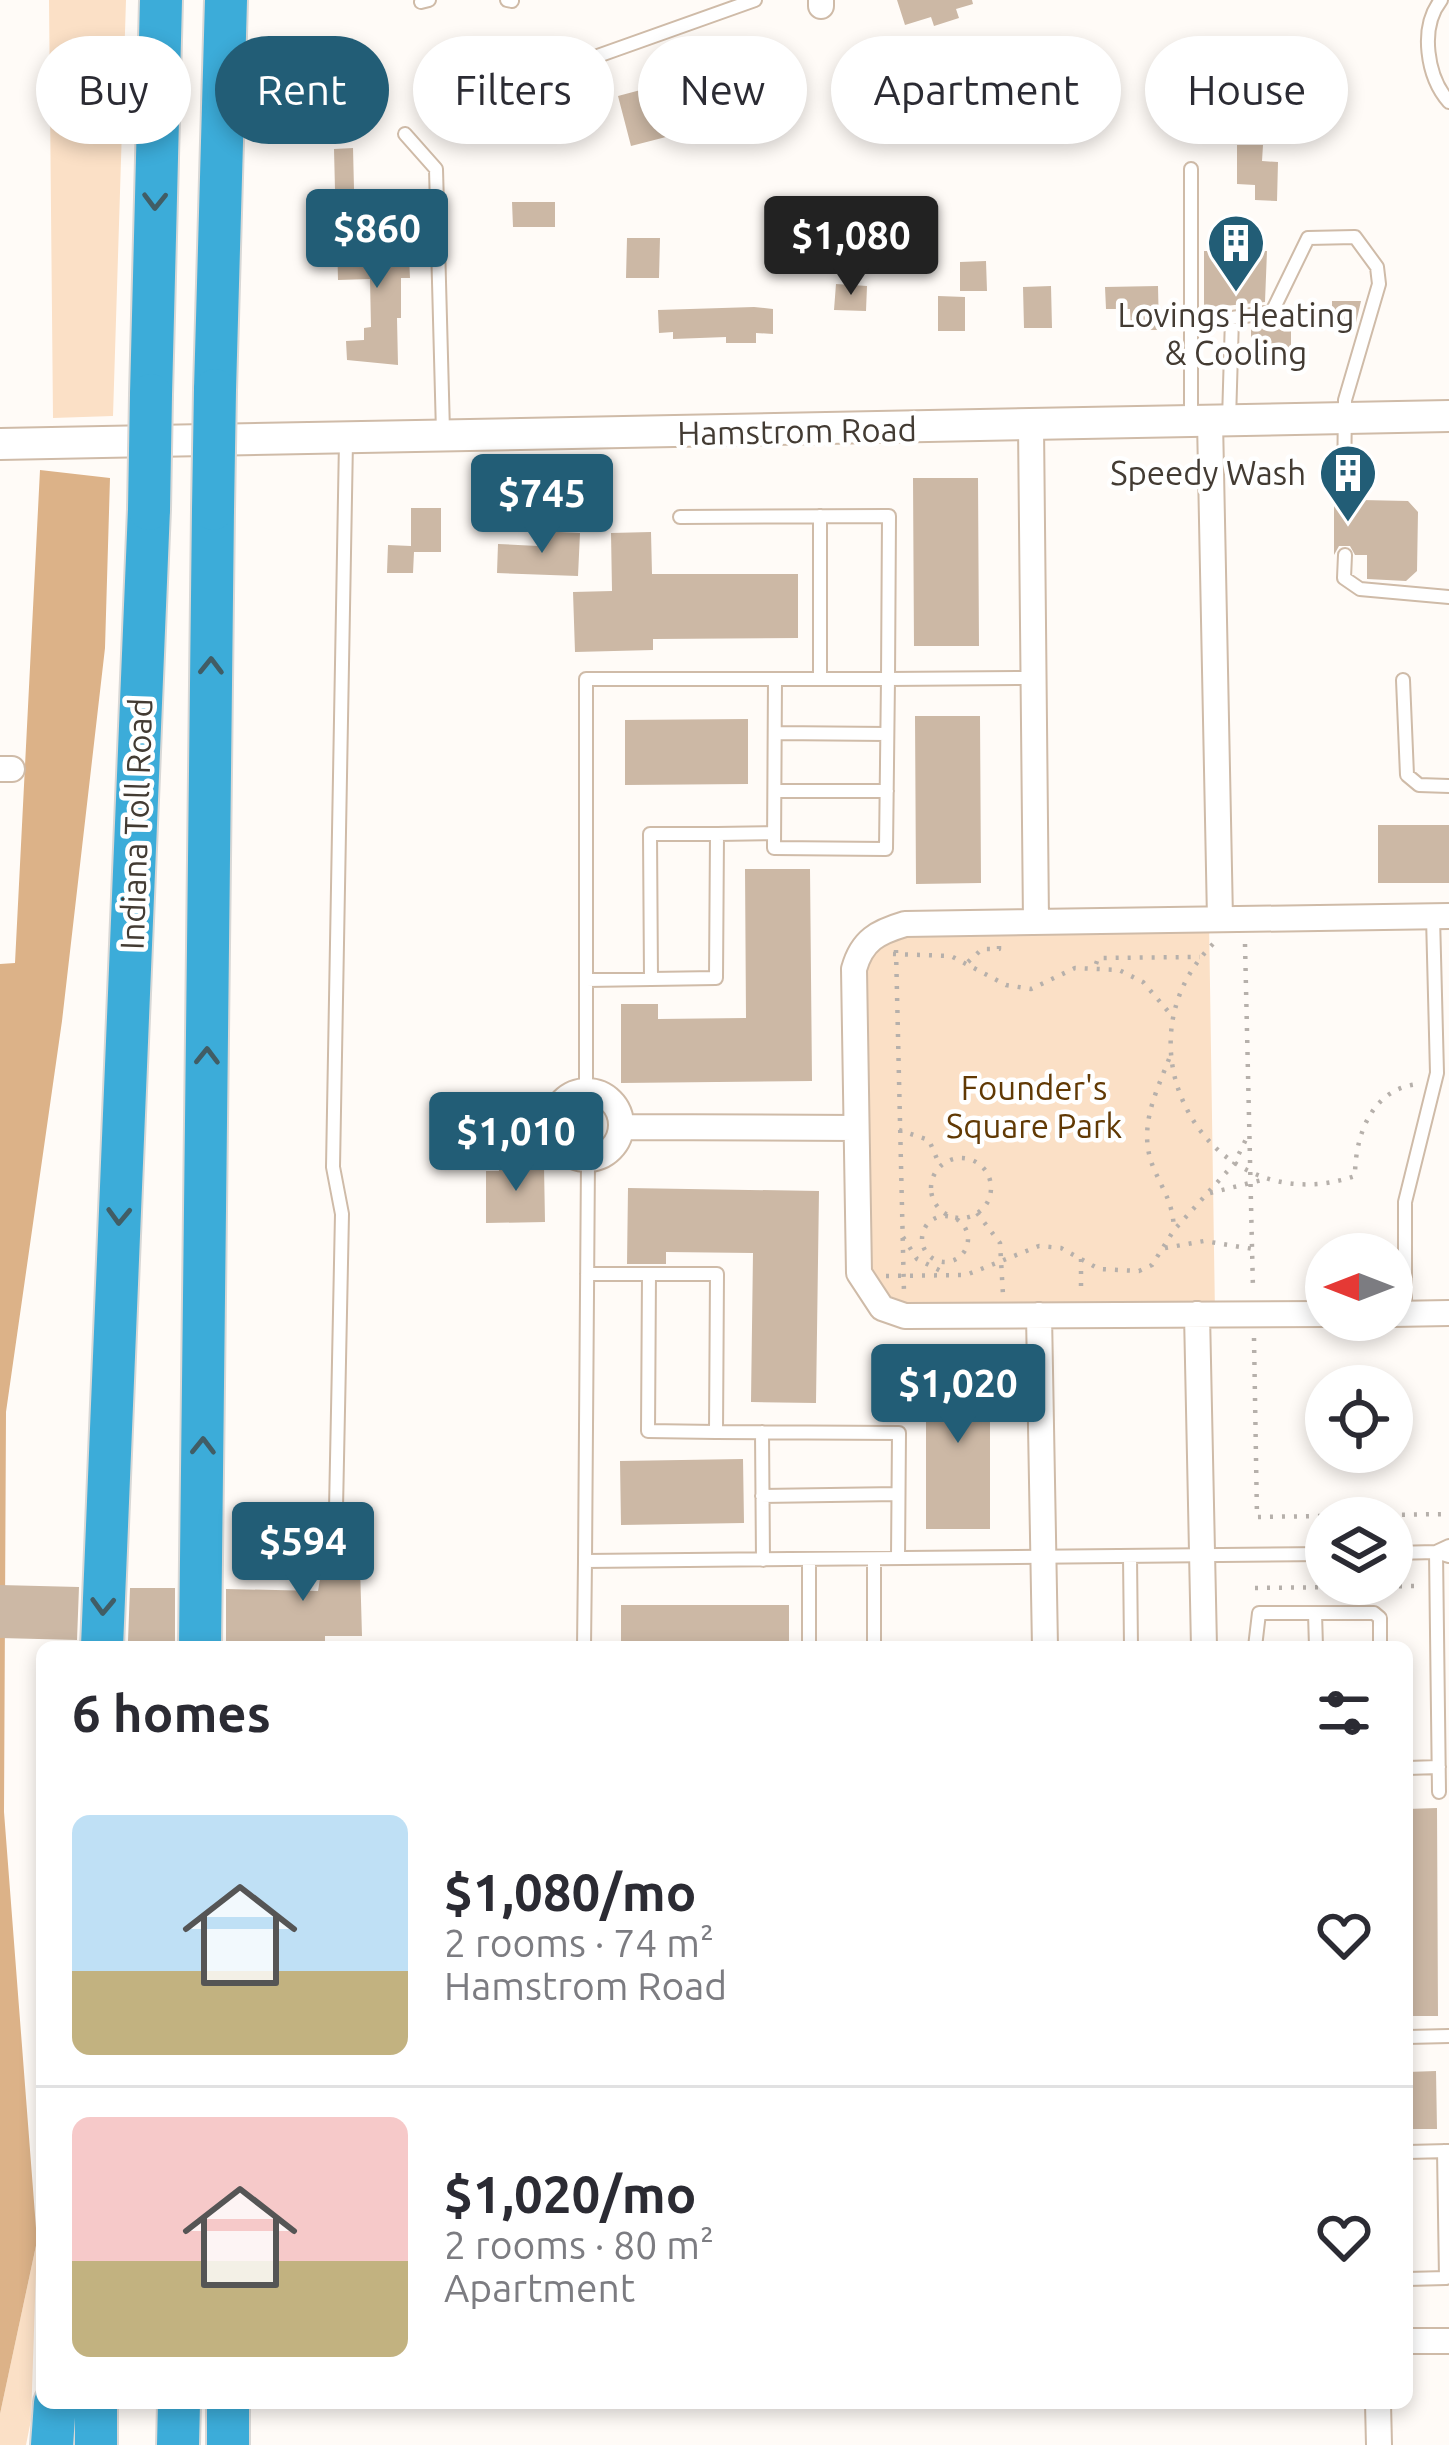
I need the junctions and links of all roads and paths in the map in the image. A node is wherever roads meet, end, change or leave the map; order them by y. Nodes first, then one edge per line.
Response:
1 (160, 0) edge
2 (226, 0) edge
3 (755, 0) edge
4 (1441, 0) edge
5 (614, 50) edge
6 (1449, 102) edge
7 (405, 134) dead end
8 (1191, 169) dead end
9 (1449, 416) edge
10 (1343, 418) junction
11 (1210, 422) junction
12 (1031, 426) junction
13 (444, 439) junction
14 (346, 441) junction
15 (0, 444) edge
16 (1344, 494) dead end
17 (820, 515) junction
18 (680, 517) dead end
19 (1345, 554) dead end
20 (1449, 597) edge
21 (1034, 678) junction
22 (776, 679) junction
23 (820, 679) junction
24 (888, 679) junction
25 (1402, 680) dead end
26 (775, 733) junction
27 (887, 734) junction
28 (1449, 786) edge
29 (775, 791) junction
30 (887, 791) junction
31 (774, 833) junction
32 (717, 834) junction
33 (1441, 916) edge
34 (1036, 922) junction
35 (895, 927) junction
36 (1223, 933) junction
37 (999, 940) dead end
38 (1248, 944) dead end
39 (896, 954) junction
40 (858, 955) junction
41 (1200, 957) junction
42 (968, 962) junction
43 (1096, 966) junction
44 (1442, 966) edge
45 (651, 979) junction
46 (586, 980) junction
47 (1174, 1018) junction
48 (1443, 1053) edge
49 (1171, 1054) junction
50 (1435, 1083) junction
51 (586, 1091) junction
52 (621, 1127) junction
53 (856, 1128) junction
54 (1251, 1128) dead end
55 (899, 1130) junction
56 (588, 1160) junction
57 (1234, 1164) junction
58 (940, 1166) junction
59 (1268, 1179) junction
60 (1209, 1194) junction
61 (977, 1214) junction
62 (949, 1216) junction
63 (1174, 1230) junction
64 (902, 1233) junction
65 (1403, 1233) edge
66 (1165, 1249) junction
67 (1252, 1249) dead end
68 (1081, 1259) junction
69 (1003, 1261) junction
70 (859, 1273) junction
71 (587, 1274) junction
72 (649, 1274) junction
73 (953, 1276) junction
74 (903, 1277) junction
75 (1081, 1295) dead end
76 (1003, 1297) dead end
77 (1449, 1313) edge
78 (1197, 1314) junction
79 (1305, 1314) edge
80 (1413, 1314) edge
81 (1039, 1315) junction
82 (905, 1316) junction
83 (716, 1432) junction
84 (762, 1432) junction
85 (898, 1494) junction
86 (762, 1496) junction
87 (337, 1509) dead end
88 (1444, 1551) edge
89 (1413, 1552) edge
90 (1305, 1554) edge
91 (1130, 1556) junction
92 (1202, 1556) junction
93 (1043, 1557) junction
94 (898, 1558) junction
95 (809, 1559) junction
96 (874, 1559) junction
97 (763, 1560) junction
98 (585, 1561) junction
99 (1436, 1586) junction
100 (1256, 1588) dead end
101 (1316, 1613) junction
102 (102, 1641) edge
103 (200, 1641) edge
104 (584, 1641) edge
105 (809, 1641) edge
106 (874, 1641) edge
107 (1045, 1641) edge
108 (1131, 1641) edge
109 (1204, 1641) edge
110 (1256, 1641) edge
111 (1316, 1641) edge
112 (1380, 1641) edge
113 (1439, 1767) junction
114 (1413, 1768) edge
115 (1439, 1792) dead end
116 (1449, 2036) edge
117 (1413, 2037) edge
118 (1447, 2151) edge
119 (1413, 2152) edge
120 (1413, 2279) edge
121 (1413, 2341) edge
122 (1449, 2341) edge
123 (55, 2409) edge
124 (96, 2409) edge
125 (179, 2409) edge
126 (228, 2409) edge
127 (1378, 2409) edge
128 (52, 2445) edge
129 (96, 2445) edge
130 (178, 2445) edge
131 (228, 2445) edge
132 (1379, 2445) edge

1 -> 102 highway, Indiana Toll Road, bridge
103 -> 2 highway, bridge
3 - 5 lane
4 - 6 lane
7 - 13 lane
8 - 11 lane
9 - 10 street, Hamstrom Road
10 - 11 street, Hamstrom Road
10 - 11 lane
10 - 16 lane
11 - 12 street, Hamstrom Road
11 - 36 street
12 - 13 street, Hamstrom Road
12 - 21 street
13 - 14 street, Hamstrom Road
14 - 15 street, Hamstrom Road
14 - 87 lane
17 - 18 lane
17 - 23 lane
17 - 24 lane
19 - 20 lane
21 - 24 lane
21 - 34 street
22 - 23 lane
22 - 26 lane
22 - 46 lane
23 - 24 lane
24 - 27 lane
25 - 28 lane
26 - 27 lane
26 - 29 lane
27 - 30 lane
29 - 30 lane
29 - 31 lane
30 - 31 lane
31 - 32 lane
32 - 45 lane
32 - 45 lane
33 - 36 street
33 - 44 lane
34 - 35 street
34 - 36 street
35 - 39 path
35 - 40 street
36 - 38 path
36 - 41 path
37 - 42 path
39 - 40 path
39 - 42 path
39 - 55 path
40 - 53 street
41 - 43 path
41 - 47 path
42 - 43 path
43 - 47 path
44 - 48 lane
45 - 46 lane
46 - 51 lane
47 - 49 path
48 - 50 lane
49 - 57 path
49 - 63 path
50 - 59 path
50 - 65 lane
51 - 52 street
51 - 56 street
52 - 53 street
52 - 56 street
53 - 70 street
54 - 57 path
55 - 58 path
55 - 64 path
56 - 71 lane
57 - 59 path
57 - 60 path
58 - 61 path
58 - 62 path
59 - 60 path
60 - 63 path
61 - 62 path
61 - 69 path
62 - 62 path
63 - 66 path
64 - 73 path
64 - 74 path
66 - 67 path
66 - 68 path
68 - 69 path
68 - 75 path
69 - 73 path
69 - 76 path
70 - 74 path
70 - 82 street
71 - 72 lane
71 - 98 lane
72 - 83 lane
72 - 83 lane
73 - 74 path
74 - 82 path
77 - 80 street
78 - 79 street
78 - 81 street
78 - 92 street
81 - 82 street
81 - 93 street
83 - 84 lane
84 - 85 lane
84 - 86 lane
85 - 86 lane
85 - 94 lane
86 - 97 lane
88 - 89 lane
88 - 99 lane
90 - 92 lane
91 - 92 lane
91 - 93 lane
91 - 108 lane
92 - 109 street
93 - 94 lane
93 - 107 street
94 - 96 lane
95 - 96 lane
95 - 97 lane
95 - 105 lane
96 - 106 lane
97 - 98 lane
98 - 104 lane
99 - 100 path
99 - 113 lane
101 - 110 lane
101 - 111 lane
101 - 112 lane
113 - 114 lane
113 - 115 lane
116 - 117 lane
118 - 119 lane
118 - 120 lane
121 - 122 street
123 - 128 highway
124 - 129 highway
125 - 130 highway
126 - 131 highway
127 - 132 street

